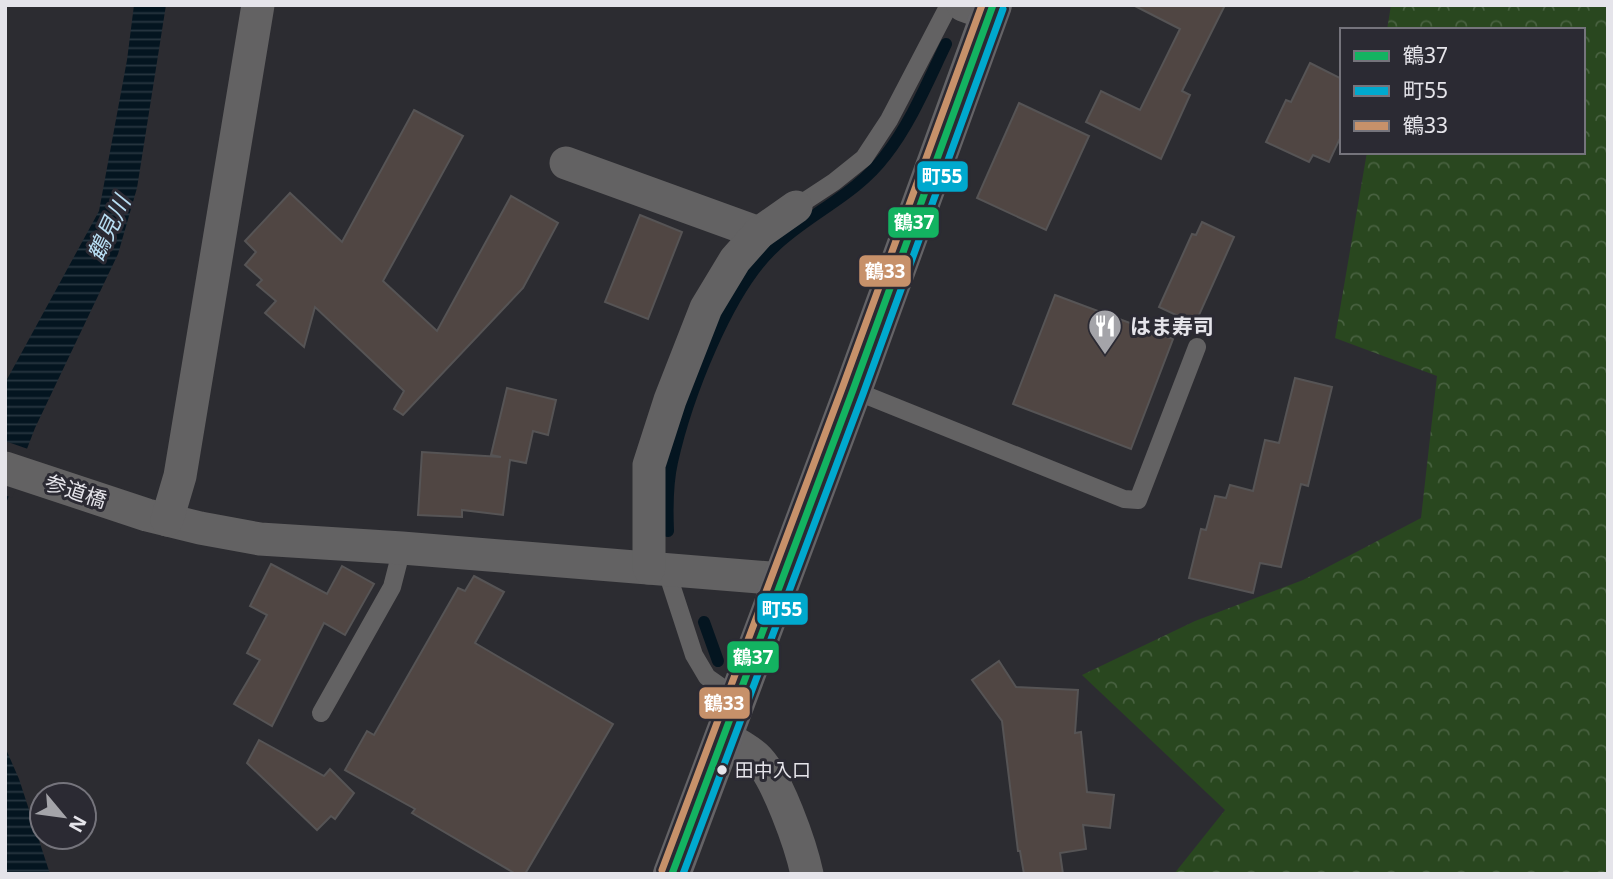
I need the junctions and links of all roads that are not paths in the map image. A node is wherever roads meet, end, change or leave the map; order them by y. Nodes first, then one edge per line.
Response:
1 (258, 5) edge
2 (949, 5) edge
3 (982, 9) edge
4 (566, 163) dead end
5 (796, 207) joint
6 (759, 233) junction
7 (1197, 348) dead end
8 (853, 390) junction
9 (5, 468) edge
10 (157, 518) junction
11 (402, 548) junction
12 (658, 568) junction
13 (782, 579) junction
14 (737, 698) junction
15 (321, 713) dead end
16 (723, 736) junction
17 (672, 874) edge
18 (807, 874) edge

1 - 10 street
2 - 5 lane
3 - 8 main road
4 - 6 street
5 - 6 street
6 - 12 street
7 - 8 lane
8 - 13 main road
9 - 10 street, 参道橋
10 - 11 street, 参道橋
11 - 12 street, 参道橋
11 - 15 lane
12 - 13 street, 参道橋
12 - 14 lane
13 - 14 main road
14 - 16 main road
16 - 17 main road
16 - 18 street

